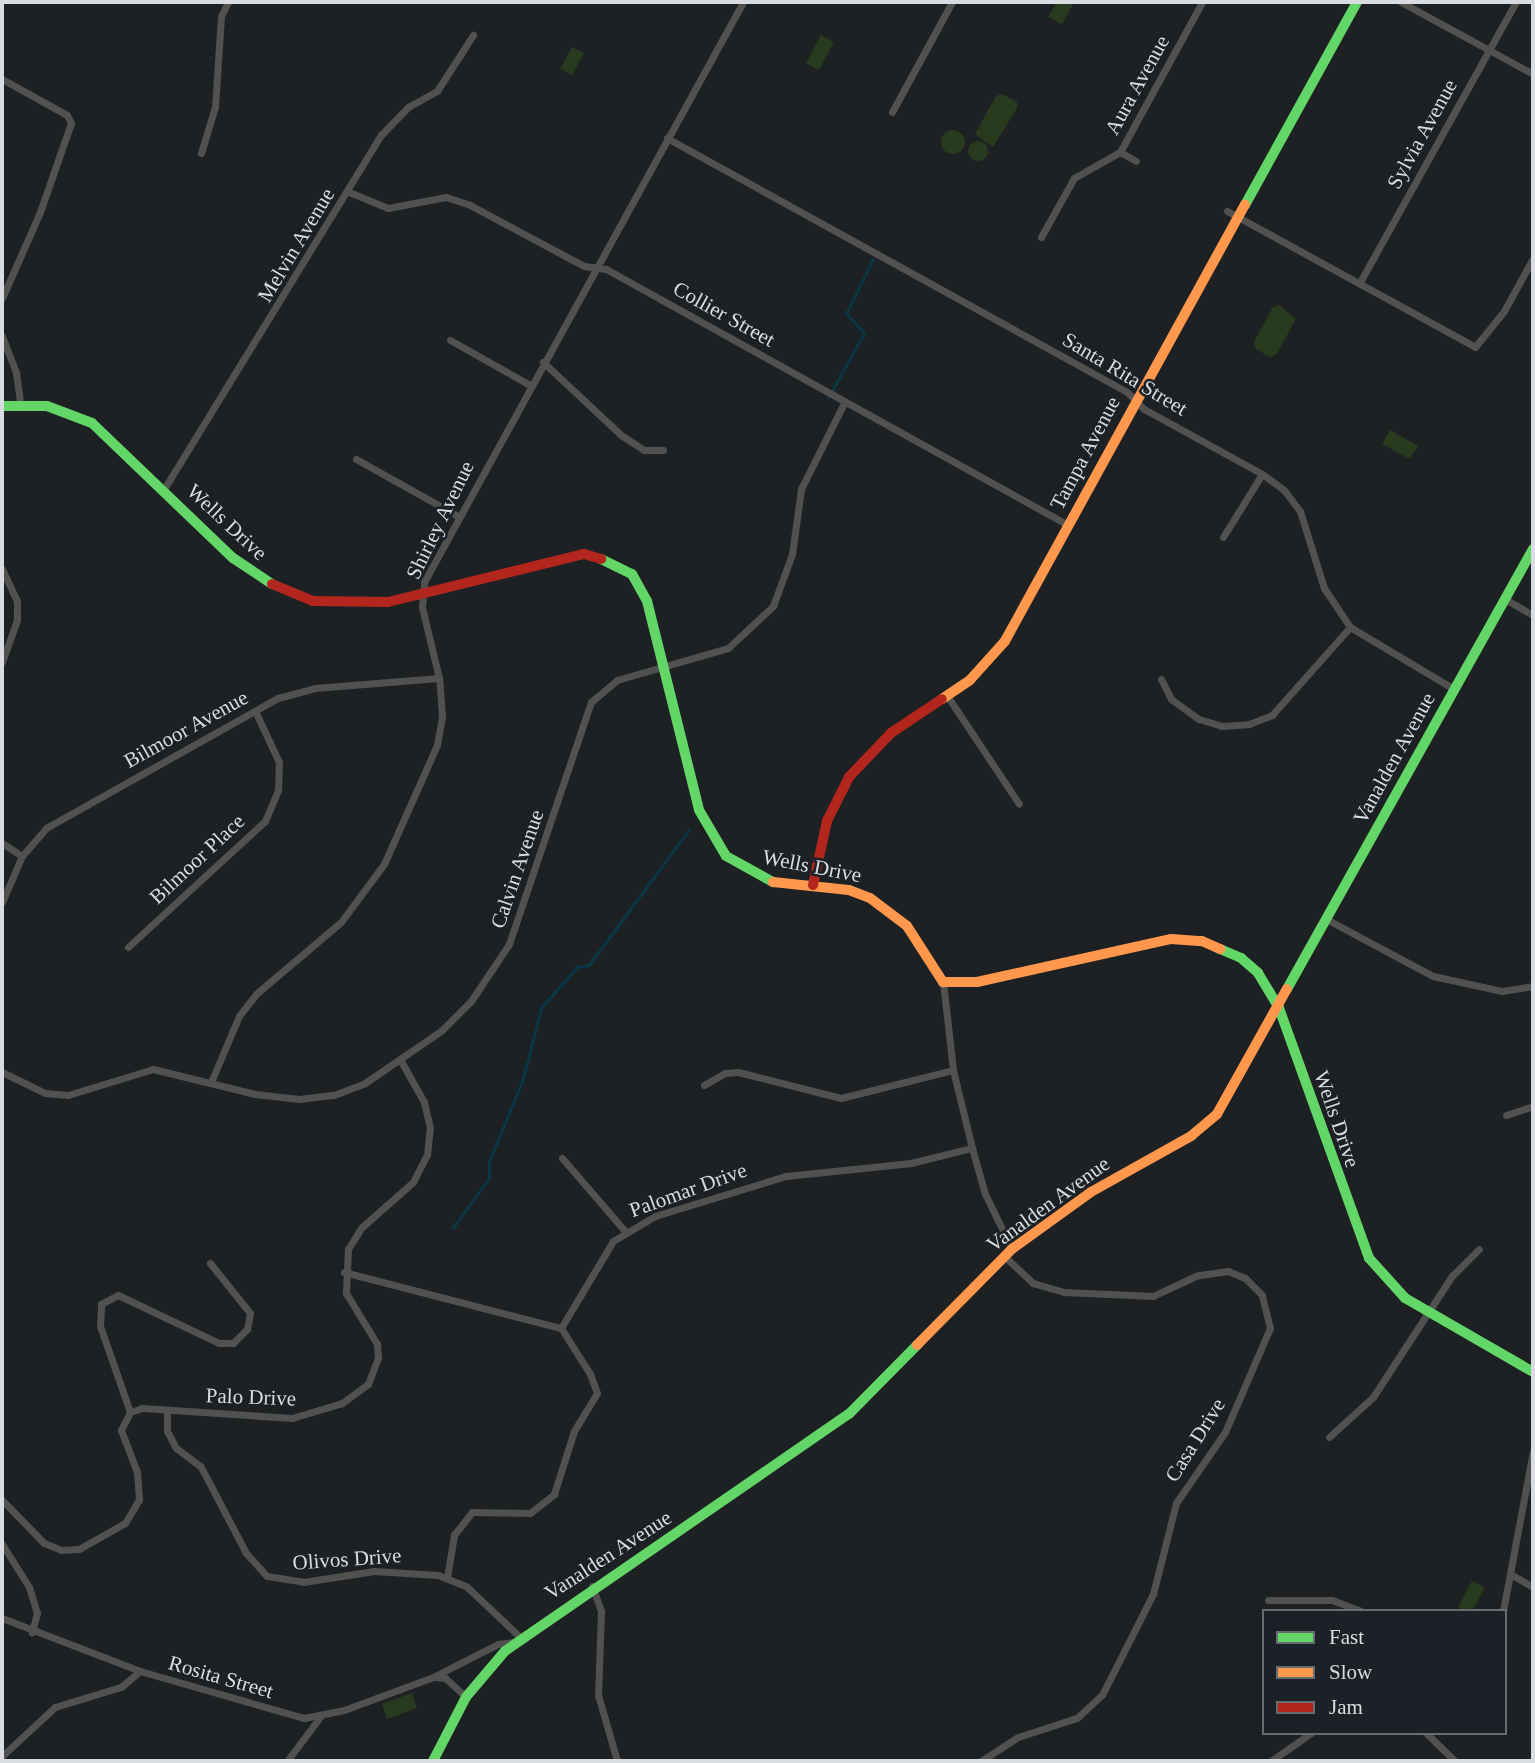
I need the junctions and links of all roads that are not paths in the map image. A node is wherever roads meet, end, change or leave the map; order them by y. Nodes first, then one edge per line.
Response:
1 (228, 2) edge
2 (743, 2) edge
3 (952, 2) edge
4 (1202, 2) edge
5 (1357, 2) edge
6 (1401, 2) edge
7 (1516, 2) edge
8 (473, 35) dead end
9 (1489, 50) junction
10 (1533, 74) edge
11 (2, 79) edge
12 (892, 112) dead end
13 (667, 138) junction
14 (1120, 152) junction
15 (201, 153) dead end
16 (1136, 161) dead end
17 (349, 192) junction
18 (1227, 211) dead end
19 (1238, 217) junction
20 (1041, 237) dead end
21 (1533, 258) edge
22 (596, 267) junction
23 (1360, 282) junction
24 (2, 298) edge
25 (2, 336) edge
26 (450, 340) dead end
27 (543, 362) junction
28 (530, 385) junction
29 (1136, 400) junction
30 (845, 401) junction
31 (20, 402) junction
32 (2, 405) edge
33 (663, 450) dead end
34 (356, 460) dead end
35 (1262, 474) junction
36 (164, 489) junction
37 (458, 516) junction
38 (1068, 525) junction
39 (1223, 537) dead end
40 (1533, 549) edge
41 (2, 569) edge
42 (423, 592) junction
43 (1505, 599) junction
44 (1533, 615) edge
45 (1350, 627) junction
46 (2, 662) edge
47 (663, 665) junction
48 (439, 678) junction
49 (1161, 679) dead end
50 (1454, 688) junction
51 (948, 697) junction
52 (255, 710) junction
53 (1019, 804) dead end
54 (2, 843) edge
55 (22, 856) junction
56 (813, 885) junction
57 (2, 902) edge
58 (1328, 920) junction
59 (128, 947) dead end
60 (943, 982) junction
61 (1533, 986) edge
62 (1279, 1008) junction
63 (401, 1061) junction
64 (953, 1070) junction
65 (2, 1072) edge
66 (211, 1082) junction
67 (704, 1086) dead end
68 (1533, 1106) edge
69 (1506, 1115) dead end
70 (972, 1148) junction
71 (562, 1158) dead end
72 (625, 1231) junction
73 (1479, 1249) dead end
74 (1008, 1253) junction
75 (210, 1263) dead end
76 (344, 1272) junction
77 (1430, 1315) junction
78 (561, 1328) junction
79 (1533, 1372) edge
80 (167, 1411) junction
81 (130, 1412) junction
82 (1329, 1437) dead end
83 (1533, 1451) edge
84 (2, 1500) edge
85 (2, 1544) edge
86 (1512, 1575) junction
87 (447, 1578) junction
88 (592, 1586) junction
89 (1533, 1587) edge
90 (1268, 1600) dead end
91 (1356, 1609) edge
92 (1504, 1609) edge
93 (2, 1618) edge
94 (32, 1632) junction
95 (519, 1640) junction
96 (139, 1671) junction
97 (433, 1677) junction
98 (466, 1697) junction
99 (320, 1717) junction
100 (1308, 1735) edge
101 (1428, 1735) edge
102 (2, 1756) edge
103 (615, 1758) edge
104 (287, 1761) edge
105 (433, 1761) edge
106 (604, 1761) edge
107 (981, 1761) edge
108 (1271, 1761) edge
109 (1455, 1761) edge

1 - 15 street
2 - 13 street, Shirley Avenue
3 - 12 street
4 - 14 street, Aura Avenue
5 - 19 main road, Tampa Avenue
6 - 9 street
7 - 9 street, Sylvia Avenue
8 - 17 street, Melvin Avenue
9 - 10 street
9 - 23 street, Sylvia Avenue
11 - 24 street
13 - 22 street, Shirley Avenue
13 - 29 street, Santa Rita Street
14 - 16 street
14 - 20 street, Aura Avenue
17 - 22 street, Collier Street
17 - 36 street, Melvin Avenue
18 - 19 street
19 - 23 street
19 - 29 main road, Tampa Avenue
21 - 23 street
22 - 27 street, Shirley Avenue
22 - 30 street, Collier Street
25 - 31 street
26 - 28 street
27 - 28 street, Shirley Avenue
27 - 33 street
28 - 37 street, Shirley Avenue
29 - 35 street, Santa Rita Street
29 - 38 main road, Tampa Avenue
30 - 38 street, Collier Street
30 - 47 street, Calvin Avenue
31 - 32 main road, Wells Drive
31 - 36 main road, Wells Drive
34 - 37 street
35 - 39 street
35 - 45 street, Santa Rita Street
36 - 42 main road, Wells Drive
37 - 42 street, Shirley Avenue
38 - 51 main road, Tampa Avenue
40 - 43 main road, Vanalden Avenue
41 - 46 street
42 - 47 main road, Wells Drive
42 - 48 street, Shirley Avenue
43 - 44 street
43 - 50 main road, Vanalden Avenue
45 - 49 street
45 - 50 street, Santa Rita Street
47 - 56 main road, Wells Drive
47 - 63 street, Calvin Avenue
48 - 52 street, Bilmoor Avenue
48 - 66 street, Shirley Avenue
50 - 58 main road, Vanalden Avenue
51 - 53 street
51 - 56 main road, Tampa Avenue
52 - 55 street, Bilmoor Avenue
52 - 59 street, Bilmoor Place
54 - 55 street
55 - 57 street, Bilmoor Avenue
56 - 60 main road, Wells Drive
58 - 61 street
58 - 62 main road, Vanalden Avenue
60 - 62 main road, Wells Drive
60 - 64 street, Casa Drive
62 - 74 main road, Vanalden Avenue
62 - 77 main road, Wells Drive
63 - 66 street, Calvin Avenue
63 - 76 street
64 - 67 street
64 - 70 street, Casa Drive
65 - 66 street, Calvin Avenue
68 - 69 street
70 - 72 street, Palomar Drive
70 - 74 street, Casa Drive
71 - 72 street
72 - 78 street, Palomar Drive
73 - 77 street
74 - 88 main road, Vanalden Avenue
74 - 107 street, Casa Drive
75 - 81 street
76 - 78 street
76 - 80 street, Palo Drive
77 - 79 main road, Wells Drive
77 - 82 street
78 - 87 street
80 - 81 street, Palo Drive
80 - 87 street, Olivos Drive
81 - 84 street
83 - 86 street
85 - 94 street
86 - 89 street
86 - 92 street
87 - 95 street, Olivos Drive
88 - 95 main road, Vanalden Avenue
88 - 103 street
90 - 91 street
93 - 94 street, Rosita Street
94 - 96 street, Rosita Street
95 - 97 street, Rosita Street
95 - 98 main road, Vanalden Avenue
96 - 99 street, Rosita Street
96 - 102 street
97 - 98 street
97 - 99 street, Rosita Street
98 - 105 main road, Vanalden Avenue
99 - 104 street
100 - 108 street
101 - 109 street
103 - 106 street

